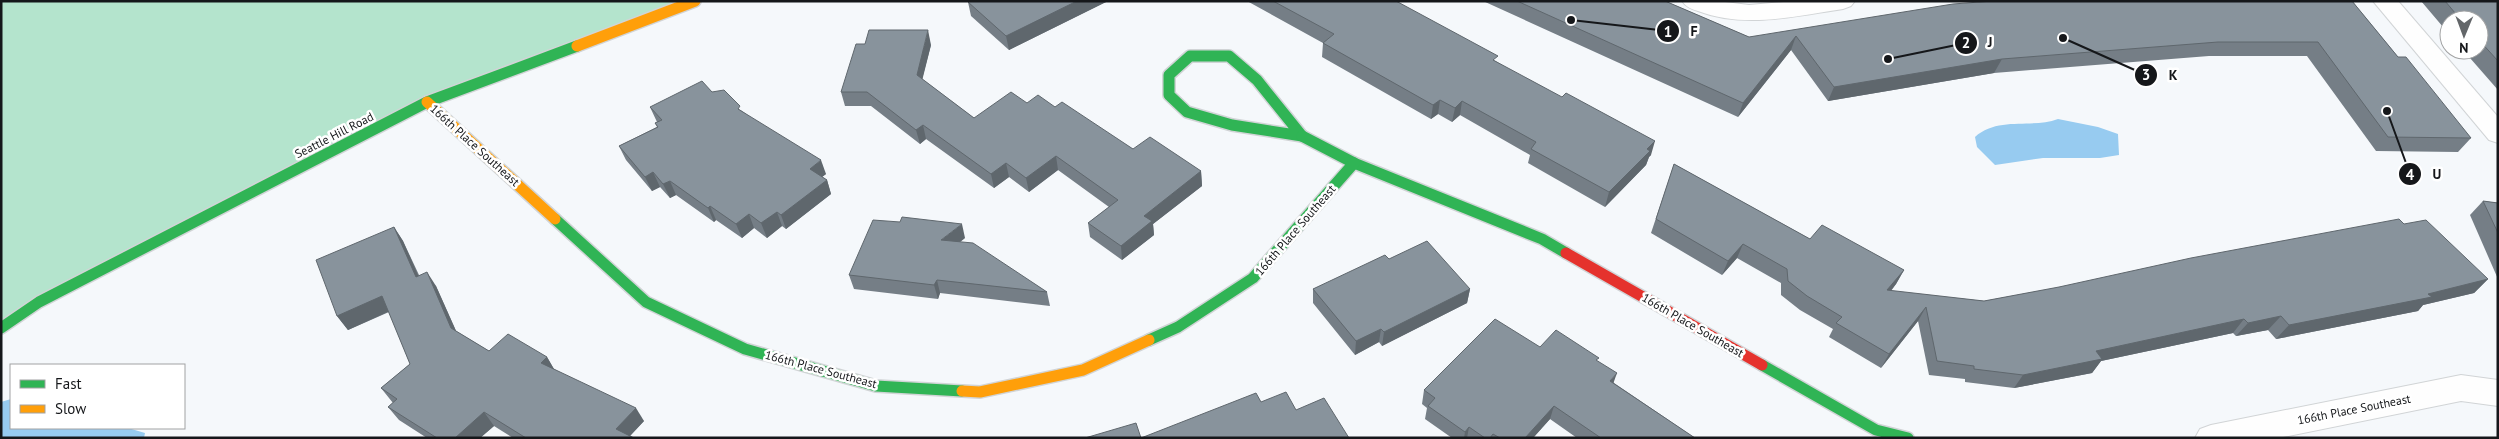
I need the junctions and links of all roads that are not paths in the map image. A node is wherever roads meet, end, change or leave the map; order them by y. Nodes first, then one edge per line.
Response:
1 (695, 1) edge
2 (1694, 1) edge
3 (1843, 1) edge
4 (2385, 1) edge
5 (427, 102) junction
6 (2498, 134) edge
7 (1302, 136) junction
8 (1354, 163) junction
9 (1, 328) edge
10 (2498, 393) edge
11 (1908, 438) edge
12 (2211, 438) edge

1 - 5 street, Seattle Hill Road
2 - 3 street
4 - 6 street
5 - 8 street, 166th Place Southeast
5 - 9 street, Seattle Hill Road
7 - 7 street
7 - 8 street
8 - 11 street, 166th Place Southeast
10 - 12 street, 166th Place Southeast

